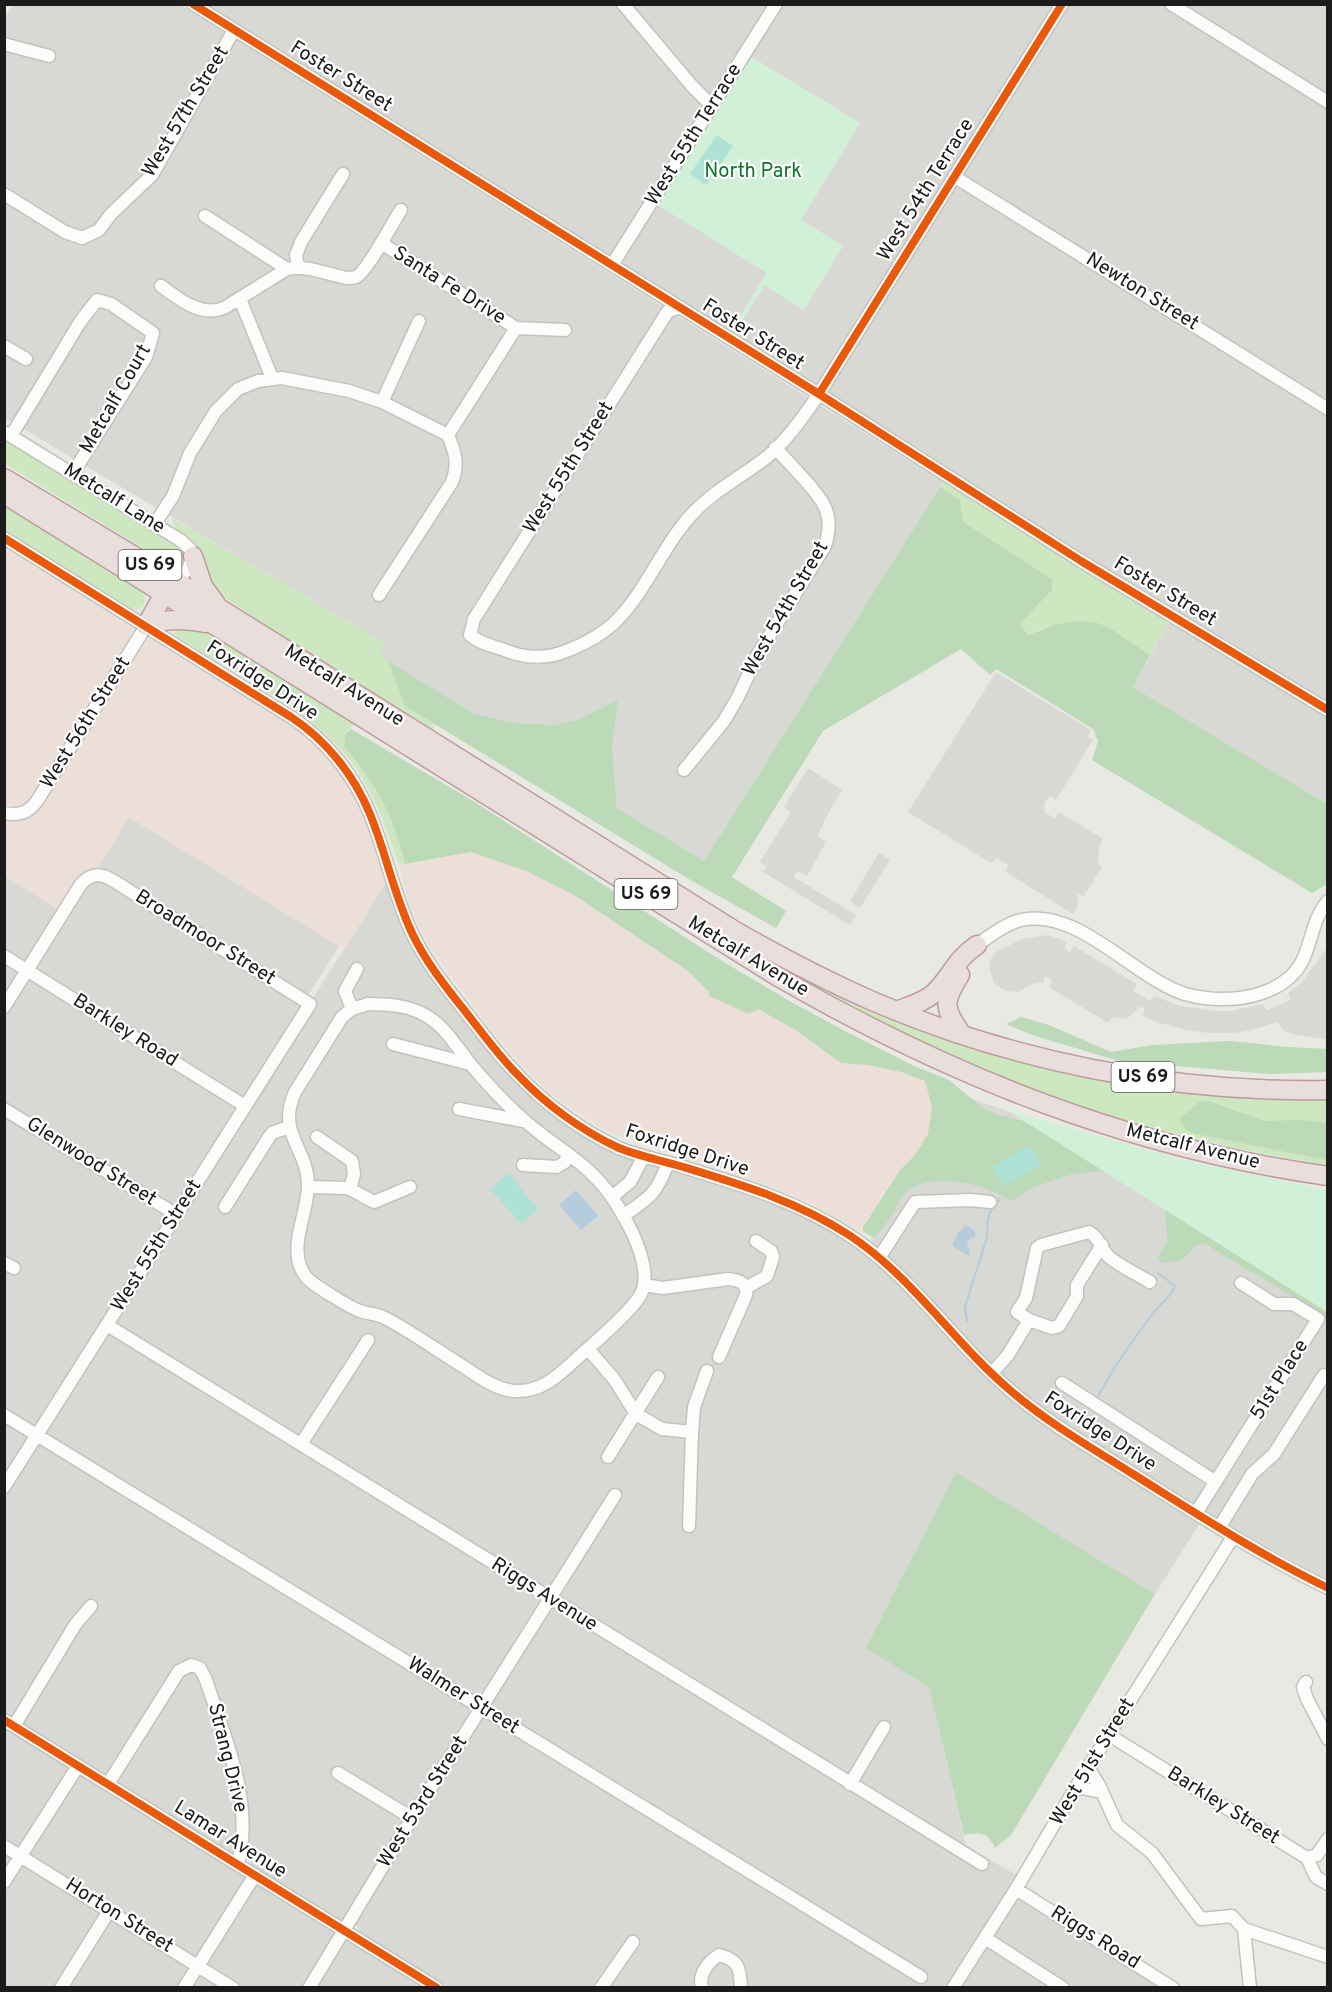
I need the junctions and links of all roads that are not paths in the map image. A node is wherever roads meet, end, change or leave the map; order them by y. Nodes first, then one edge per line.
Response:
1 (193, 4) edge
2 (623, 4) edge
3 (776, 4) edge
4 (1062, 4) edge
5 (1171, 4) edge
6 (234, 30) junction
7 (4, 44) edge
8 (49, 56) dead end
9 (1328, 102) edge
10 (711, 105) junction
11 (343, 174) dead end
12 (955, 177) junction
13 (4, 194) edge
14 (401, 210) dead end
15 (205, 216) dead end
16 (381, 243) junction
17 (612, 265) junction
18 (292, 268) junction
19 (161, 286) dead end
20 (240, 299) junction
21 (678, 308) junction
22 (419, 321) dead end
23 (516, 328) junction
24 (565, 330) dead end
25 (4, 346) edge
26 (26, 359) dead end
27 (272, 378) junction
28 (819, 394) junction
29 (382, 402) junction
30 (1328, 409) edge
31 (8, 434) edge
32 (448, 435) junction
33 (775, 448) junction
34 (73, 473) junction
35 (4, 478) edge
36 (4, 494) edge
37 (154, 525) junction
38 (4, 538) edge
39 (193, 556) junction
40 (170, 588) junction
41 (379, 595) dead end
42 (217, 617) junction
43 (146, 626) junction
44 (470, 635) joint
45 (294, 655) junction
46 (1328, 710) edge
47 (684, 770) dead end
48 (4, 813) edge
49 (1328, 900) edge
50 (977, 945) junction
51 (4, 956) edge
52 (357, 969) dead end
53 (27, 971) junction
54 (310, 1004) joint
55 (4, 1007) edge
56 (352, 1009) junction
57 (896, 1011) junction
58 (963, 1035) junction
59 (393, 1044) dead end
60 (470, 1064) junction
61 (1328, 1090) edge
62 (245, 1106) junction
63 (4, 1109) edge
64 (459, 1109) dead end
65 (524, 1121) junction
66 (289, 1127) junction
67 (317, 1137) dead end
68 (568, 1155) junction
69 (644, 1156) junction
70 (668, 1163) junction
71 (524, 1165) dead end
72 (1328, 1176) edge
73 (308, 1187) junction
74 (410, 1187) dead end
75 (350, 1189) junction
76 (612, 1197) junction
77 (990, 1202) dead end
78 (225, 1207) dead end
79 (177, 1215) junction
80 (623, 1216) junction
81 (756, 1241) dead end
82 (1102, 1245) junction
83 (879, 1258) junction
84 (1150, 1282) dead end
85 (1242, 1283) dead end
86 (644, 1285) junction
87 (746, 1288) junction
88 (1029, 1320) junction
89 (107, 1324) junction
90 (368, 1340) dead end
91 (588, 1349) junction
92 (719, 1357) dead end
93 (707, 1371) dead end
94 (992, 1373) junction
95 (1326, 1376) edge
96 (658, 1377) dead end
97 (1062, 1383) dead end
98 (636, 1414) junction
99 (4, 1415) edge
100 (692, 1432) junction
101 (37, 1435) junction
102 (302, 1444) junction
103 (608, 1457) dead end
104 (1216, 1482) junction
105 (4, 1487) edge
106 (615, 1495) dead end
107 (1196, 1513) junction
108 (689, 1526) dead end
109 (1219, 1528) junction
110 (1233, 1537) junction
111 (1328, 1588) edge
112 (550, 1599) junction
113 (91, 1606) dead end
114 (1305, 1682) dead end
115 (482, 1708) junction
116 (9, 1723) edge
117 (884, 1727) dead end
118 (1109, 1735) junction
119 (1328, 1738) edge
120 (78, 1766) junction
121 (1088, 1768) junction
122 (338, 1773) dead end
123 (108, 1784) junction
124 (850, 1784) junction
125 (1077, 1787) junction
126 (1101, 1792) junction
127 (412, 1818) junction
128 (1328, 1839) edge
129 (4, 1846) edge
130 (21, 1856) junction
131 (1307, 1858) junction
132 (238, 1864) junction
133 (982, 1864) dead end
134 (255, 1875) junction
135 (4, 1882) edge
136 (1328, 1884) edge
137 (1016, 1889) junction
138 (110, 1911) junction
139 (1244, 1929) junction
140 (343, 1930) junction
141 (985, 1938) junction
142 (633, 1942) dead end
143 (1328, 1958) edge
144 (198, 1965) junction
145 (921, 1977) dead end
146 (61, 1988) edge
147 (184, 1988) edge
148 (233, 1988) edge
149 (309, 1988) edge
150 (437, 1988) edge
151 (601, 1988) edge
152 (702, 1988) edge
153 (741, 1988) edge
154 (952, 1988) edge
155 (1063, 1988) edge
156 (1173, 1988) edge
157 (1250, 1988) edge

1 - 6 street, Foster Street
2 - 10 street
3 - 10 street, West 55th Terrace
4 - 12 street, West 54th Terrace
5 - 9 street
6 - 13 street, West 57th Street
6 - 17 street, Foster Street
7 - 8 street
10 - 17 street, West 55th Terrace
11 - 18 street
12 - 28 street, West 54th Terrace
12 - 30 street, Newton Street
14 - 16 street
15 - 18 street
16 - 18 street
16 - 23 street, Santa Fe Drive
17 - 21 street, Foster Street
18 - 20 street
19 - 20 street
20 - 27 street
21 - 28 street, Foster Street
21 - 44 street, West 55th Street
22 - 29 street
23 - 24 street
23 - 32 street
25 - 26 street
27 - 29 street
27 - 37 street
28 - 33 street, West 54th Terrace
28 - 46 street, Foster Street
29 - 32 street
31 - 34 street, Metcalf Lane
31 - 34 street, Metcalf Court
32 - 41 street
33 - 44 street, West 54th Terrace
33 - 47 street, West 54th Street
34 - 37 street, Metcalf Lane
35 - 40 highway, Metcalf Avenue / US 69
36 - 40 highway, Metcalf Avenue / US 69
37 - 39 street, Metcalf Lane
38 - 43 street, Foxridge Drive
39 - 40 street
39 - 42 highway
40 - 42 highway, Metcalf Avenue / US 69
40 - 43 highway
40 - 45 highway
42 - 43 highway
42 - 45 highway, Metcalf Avenue / US 69
42 - 72 highway, Metcalf Avenue / US 69
43 - 48 street, West 56th Street
43 - 69 street, Foxridge Drive
45 - 57 highway, Metcalf Avenue / US 69
49 - 50 street
50 - 57 highway
50 - 58 highway
51 - 53 street, Barkley Road
52 - 56 street
53 - 54 street, Broadmoor Street
53 - 55 street
53 - 62 street, Barkley Road
54 - 62 street, West 55th Street
56 - 60 street
56 - 66 street
57 - 58 highway, Metcalf Avenue / US 69
58 - 61 highway, Metcalf Avenue / US 69
59 - 60 street
60 - 65 street
62 - 79 street, West 55th Street
63 - 79 street, Glenwood Street
64 - 65 street
65 - 68 street
66 - 73 street
66 - 78 street
67 - 75 street
68 - 71 street
68 - 76 street
69 - 70 street, Foxridge Drive
69 - 76 street, Foxridge Drive
70 - 80 street, Foxridge Drive
70 - 83 street, Foxridge Drive
73 - 75 street
73 - 91 street
74 - 75 street
76 - 80 street
77 - 83 street
79 - 89 street, West 55th Street
80 - 86 street
81 - 87 street
82 - 84 street
82 - 88 street
82 - 88 street
83 - 94 street, Foxridge Drive
85 - 104 street, 51st Place
86 - 87 street
86 - 91 street
87 - 92 street
88 - 94 street
89 - 101 street, West 55th Street
89 - 102 street, Riggs Avenue
90 - 102 street
91 - 98 street
93 - 100 street
94 - 107 street, Foxridge Drive
95 - 109 street
96 - 98 street
97 - 104 street, Foxridge Drive
98 - 100 street
98 - 103 street
99 - 101 street, Walmer Street
100 - 108 street
101 - 105 street, West 55th Street
101 - 115 street, Walmer Street
102 - 112 street, Riggs Avenue
104 - 107 street, 51st Place
106 - 112 street, West 53rd Street
107 - 109 street, Foxridge Drive
109 - 110 street, Foxridge Drive
110 - 111 street, Foxridge Drive
110 - 118 street, West 51st Street
112 - 115 street, West 53rd Street
112 - 124 street, Riggs Avenue
113 - 116 street
114 - 119 street
115 - 127 street, West 53rd Street
115 - 145 street, Walmer Street
116 - 120 street, Lamar Avenue
117 - 124 street
118 - 121 street, West 51st Street
118 - 131 street, Barkley Street
120 - 123 street, Lamar Avenue
120 - 130 street
121 - 125 street, West 51st Street
121 - 126 street
122 - 127 street
123 - 132 street, Lamar Avenue
123 - 132 street, Strang Drive
124 - 133 street, Riggs Avenue
125 - 126 street
125 - 137 street, West 51st Street
126 - 139 street
127 - 140 street, West 53rd Street
128 - 131 street
129 - 130 street, Horton Street
130 - 135 street
130 - 138 street, Horton Street
131 - 136 street, Barkley Street
132 - 134 street, Lamar Avenue
134 - 140 street, Lamar Avenue
134 - 144 street
137 - 141 street, West 51st Street
137 - 156 street, Riggs Road
138 - 144 street, Horton Street
138 - 146 street
139 - 143 street
139 - 157 street
140 - 149 street, West 53rd Street
140 - 150 street, Lamar Avenue
141 - 154 street, West 51st Street
141 - 155 street
142 - 151 street
144 - 147 street
144 - 148 street, Horton Street
152 - 153 street

